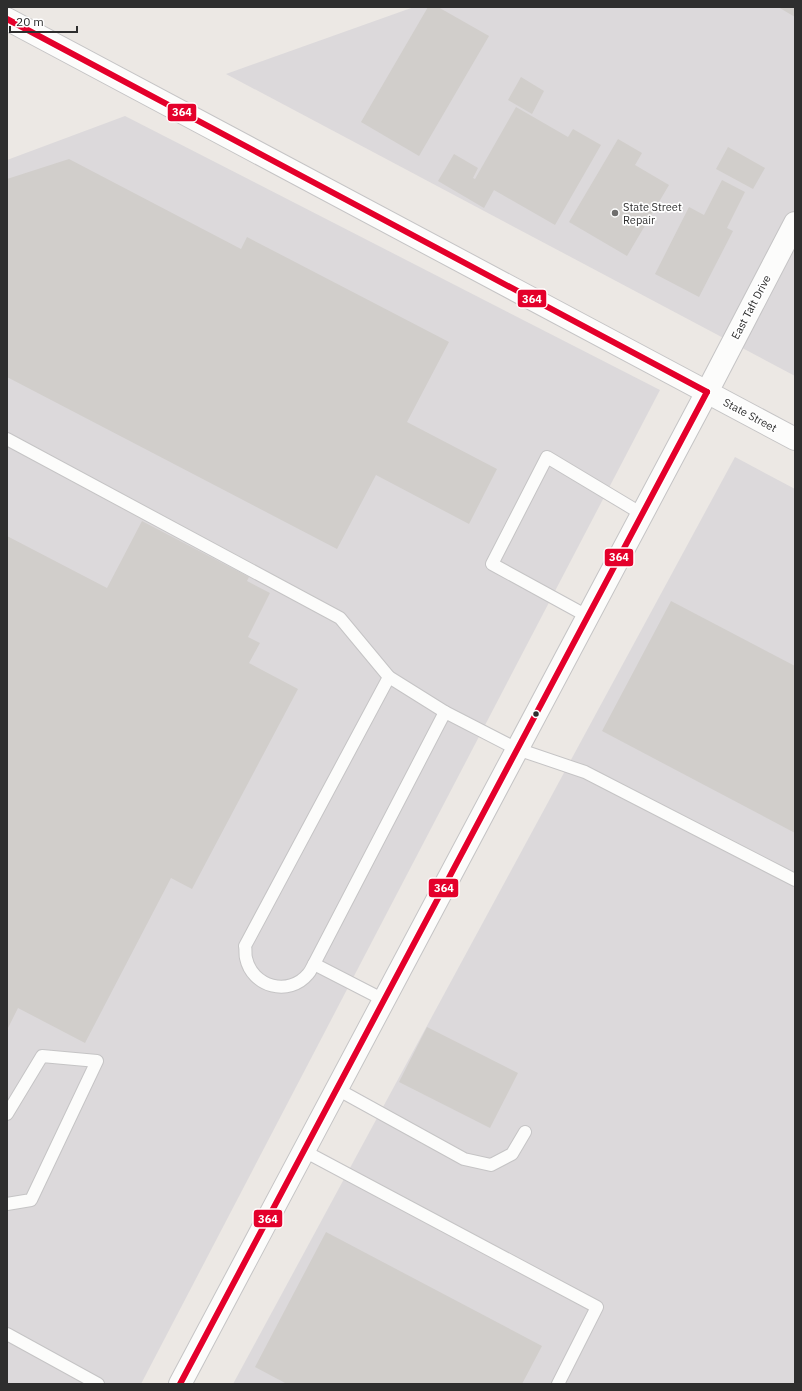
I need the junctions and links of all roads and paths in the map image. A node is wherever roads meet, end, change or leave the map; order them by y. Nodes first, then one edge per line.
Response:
1 (7, 18) edge
2 (795, 223) edge
3 (707, 392) junction
4 (795, 438) edge
5 (7, 439) edge
6 (642, 514) junction
7 (588, 616) junction
8 (389, 677) junction
9 (445, 712) junction
10 (517, 749) junction
11 (795, 880) edge
12 (314, 964) junction
13 (384, 1000) junction
14 (337, 1089) junction
15 (7, 1114) edge
16 (525, 1132) dead end
17 (304, 1151) junction
18 (7, 1204) edge
19 (7, 1334) edge
20 (98, 1384) edge
21 (180, 1384) edge
22 (558, 1384) edge

1 - 3 street, State Street
2 - 3 street, East Taft Drive
3 - 4 street, State Street
3 - 6 street, East Taft Drive
5 - 8 lane
6 - 7 street, East Taft Drive
6 - 7 lane
7 - 10 street, East Taft Drive
8 - 9 lane
8 - 12 lane
9 - 10 lane
9 - 12 lane
10 - 11 lane
10 - 13 street, East Taft Drive
12 - 13 lane
13 - 14 street, East Taft Drive
14 - 16 lane
14 - 17 street, East Taft Drive
15 - 18 lane
17 - 21 street, East Taft Drive
17 - 22 lane
19 - 20 lane

